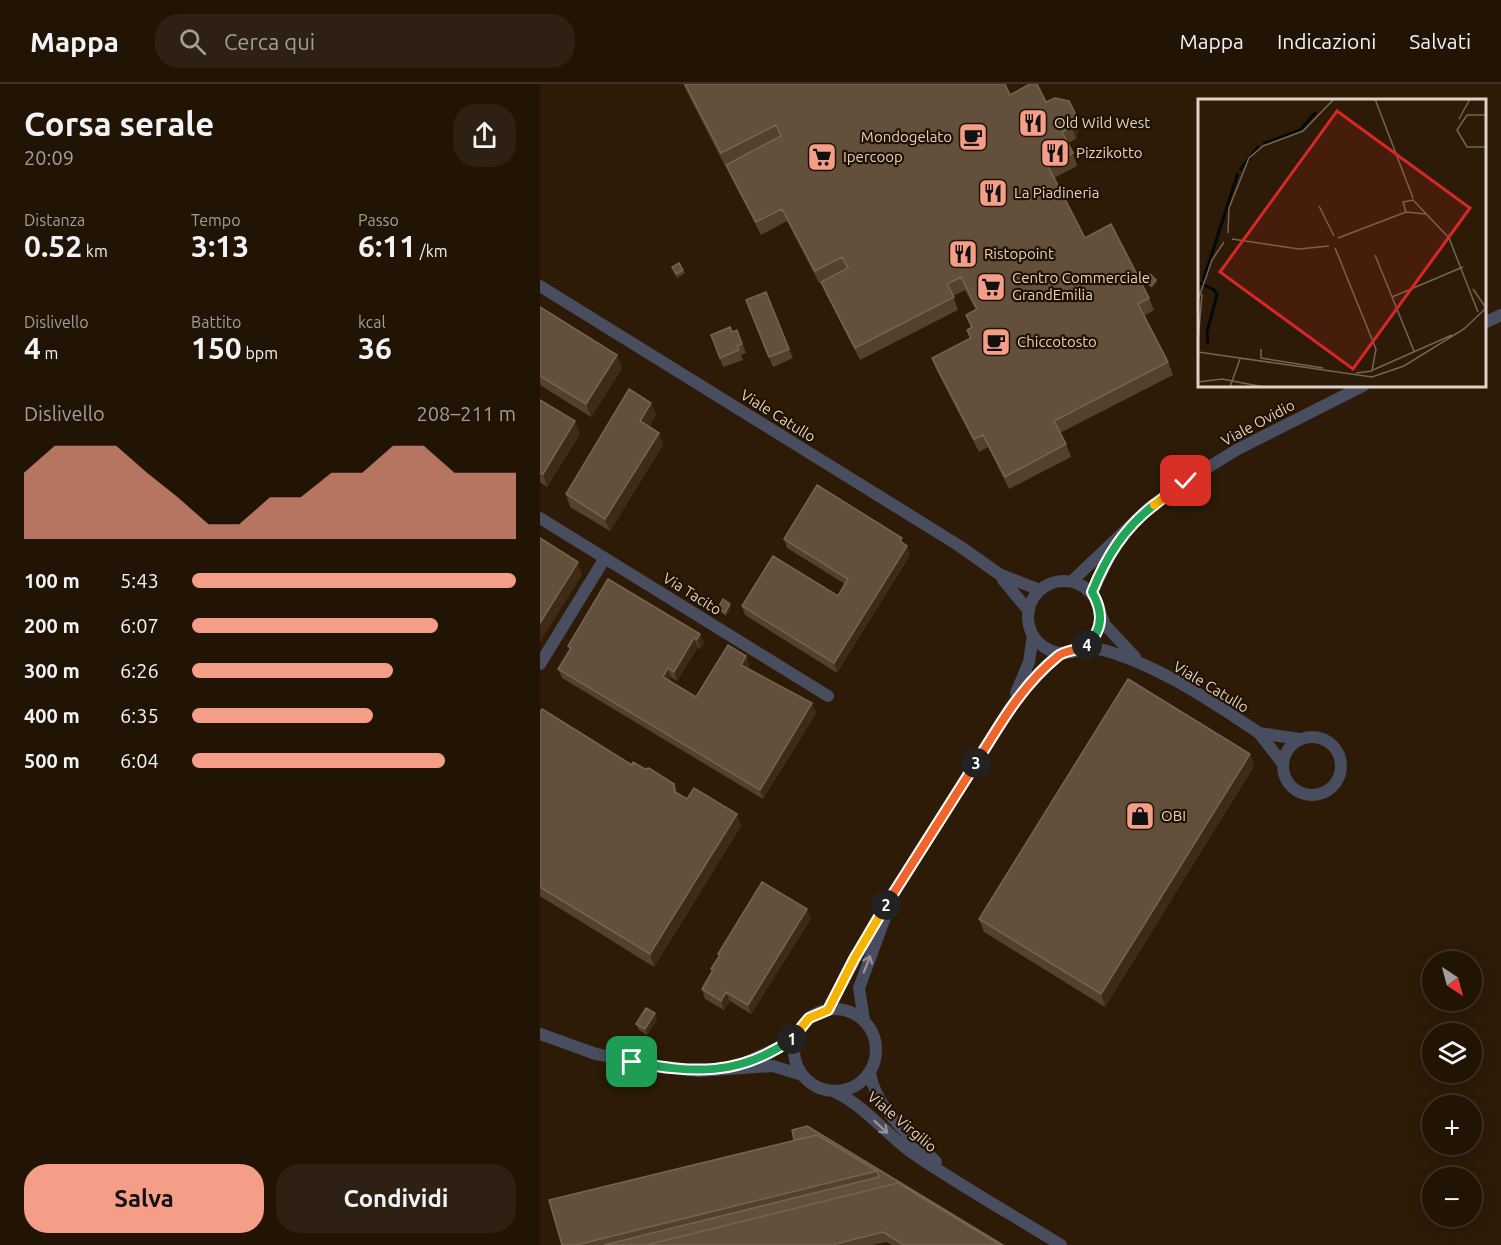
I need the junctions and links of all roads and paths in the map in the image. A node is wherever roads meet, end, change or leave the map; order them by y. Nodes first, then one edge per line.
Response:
1 (540, 286) edge
2 (1501, 315) edge
3 (1486, 322) edge
4 (1361, 387) edge
5 (540, 518) edge
6 (1116, 541) junction
7 (605, 558) junction
8 (999, 574) junction
9 (1072, 581) junction
10 (1040, 590) junction
11 (1092, 592) junction
12 (1029, 611) junction
13 (1101, 614) junction
14 (1033, 635) junction
15 (1085, 646) junction
16 (1060, 653) junction
17 (540, 664) edge
18 (1147, 667) junction
19 (828, 696) dead end
20 (1010, 708) junction
21 (1259, 733) junction
22 (1300, 739) junction
23 (1283, 764) junction
24 (897, 889) junction
25 (828, 1010) junction
26 (864, 1020) junction
27 (540, 1034) edge
28 (796, 1036) junction
29 (727, 1069) junction
30 (870, 1073) junction
31 (802, 1075) junction
32 (835, 1092) junction
33 (949, 1176) junction
34 (1061, 1245) edge

1 - 8 street, Viale Catullo
2 - 3 street
4 - 6 street, Viale Ovidio
5 - 7 street, Via Tacito
6 - 9 street, Viale Ovidio
6 - 11 street, Viale Ovidio
7 - 17 street
7 - 19 street, Via Tacito
8 - 10 street, Viale Catullo
8 - 12 street, Viale Catullo
9 - 10 street
9 - 11 street
10 - 12 street
11 - 13 street
12 - 14 street
13 - 15 street
13 - 18 street, Viale Catullo
14 - 16 street
14 - 20 street
15 - 16 street
15 - 18 street, Viale Catullo
16 - 20 street
18 - 21 street, Viale Catullo
20 - 24 street
21 - 22 street, Viale Catullo
21 - 23 street, Viale Catullo
22 - 23 street
22 - 23 street, Viale Catullo
24 - 25 street
26 -> 24 street
25 - 26 street
25 - 28 street
26 - 30 street
27 - 29 street
28 - 29 street
28 - 31 street
29 - 31 street
30 - 32 street
30 - 33 street, Viale Virgilio
31 - 32 street
32 -> 33 street, Viale Virgilio
33 - 34 street, Viale Virgilio

